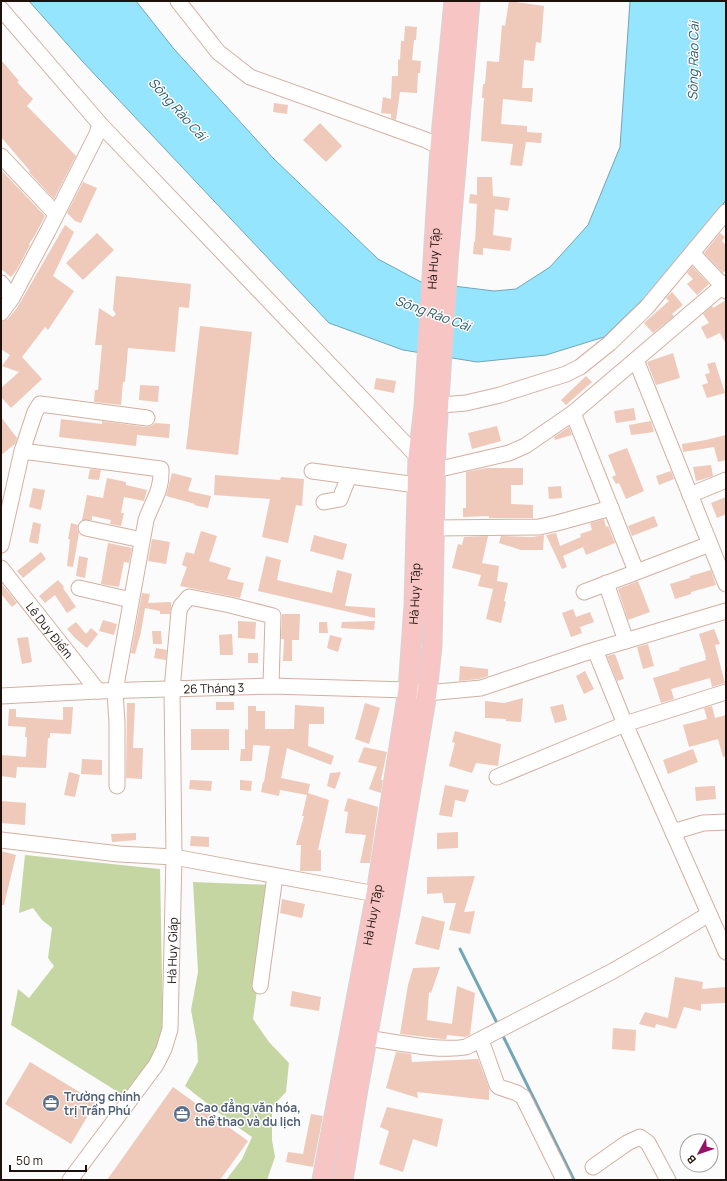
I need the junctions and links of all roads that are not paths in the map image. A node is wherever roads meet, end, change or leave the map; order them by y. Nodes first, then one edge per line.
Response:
1 (178, 1) edge
2 (454, 1) edge
3 (470, 1) edge
4 (1, 9) edge
5 (100, 124) junction
6 (440, 147) junction
7 (1, 156) edge
8 (726, 212) edge
9 (56, 214) junction
10 (693, 254) junction
11 (441, 262) junction
12 (1, 283) edge
13 (725, 286) edge
14 (12, 298) junction
15 (1, 313) edge
16 (636, 360) junction
17 (431, 406) junction
18 (573, 413) junction
19 (147, 418) dead end
20 (22, 451) junction
21 (418, 457) junction
22 (436, 470) junction
23 (312, 471) dead end
24 (349, 476) junction
25 (726, 480) edge
26 (417, 485) junction
27 (690, 496) junction
28 (324, 502) dead end
29 (611, 508) junction
30 (86, 528) dead end
31 (435, 528) junction
32 (142, 540) junction
33 (710, 544) junction
34 (1, 545) edge
35 (1, 568) edge
36 (636, 571) junction
37 (606, 583) junction
38 (726, 584) edge
39 (79, 588) dead end
40 (584, 592) dead end
41 (132, 600) junction
42 (726, 611) edge
43 (626, 641) junction
44 (595, 650) junction
45 (271, 686) junction
46 (172, 690) junction
47 (408, 690) junction
48 (115, 691) junction
49 (98, 692) junction
50 (726, 692) edge
51 (427, 693) junction
52 (1, 696) edge
53 (625, 724) junction
54 (497, 777) dead end
55 (117, 786) dead end
56 (726, 822) edge
57 (672, 832) junction
58 (1, 840) edge
59 (174, 857) junction
60 (275, 876) junction
61 (376, 894) junction
62 (709, 914) junction
63 (726, 952) edge
64 (260, 986) dead end
65 (367, 1038) junction
66 (481, 1040) junction
67 (593, 1167) dead end
68 (70, 1180) edge
69 (322, 1180) edge
70 (343, 1180) edge
71 (564, 1180) edge
72 (668, 1180) edge

1 - 6 street
2 - 6 main road, Hà Huy Tập
3 - 11 main road, Hà Huy Tập
4 - 5 street
5 - 9 street
5 - 21 street
6 - 11 main road, Hà Huy Tập
7 - 9 street
8 - 10 street
9 - 14 street
10 - 13 street
10 - 17 street
11 - 17 main road, Hà Huy Tập
12 - 14 street
13 - 16 street
14 - 15 street
16 - 18 street
16 - 27 street
17 - 21 main road, Hà Huy Tập
17 - 22 main road, Hà Huy Tập
18 - 22 street
18 - 29 street
19 - 20 street
20 - 32 street
20 - 34 street
21 - 26 main road, Hà Huy Tập
22 - 31 main road, Hà Huy Tập
23 - 24 street
24 - 26 street
24 - 28 street
25 - 27 street
26 - 47 main road, Hà Huy Tập
27 - 33 street
29 - 31 street
29 - 36 street
30 - 32 street
31 - 51 main road, Hà Huy Tập
32 - 41 street
33 - 36 street
33 - 38 street
35 - 49 street, Lê Duy Điếm
36 - 37 street
37 - 40 street
37 - 43 street
39 - 41 street
41 - 48 street
42 - 43 street, 26 Tháng 3
43 - 44 street, 26 Tháng 3
44 - 51 street, 26 Tháng 3
44 - 53 street
45 - 46 street, 26 Tháng 3
45 - 46 street, Hà Huy Giáp
45 - 47 street, 26 Tháng 3
46 - 48 street, 26 Tháng 3
46 - 59 street, Hà Huy Giáp
47 - 51 street, 26 Tháng 3
47 - 61 main road, Hà Huy Tập
48 - 49 street, 26 Tháng 3
48 - 55 street
49 - 52 street, 26 Tháng 3
50 - 53 street
51 - 65 main road, Hà Huy Tập
53 - 54 street
53 - 57 street
56 - 57 street
57 - 62 street
58 - 59 street
59 - 60 street
59 - 68 street, Hà Huy Giáp
60 - 61 street
60 - 64 street
61 - 69 main road, Hà Huy Tập
62 - 63 street
62 - 66 street
65 - 66 street
65 - 70 main road, Hà Huy Tập
66 - 71 street
67 - 72 street

